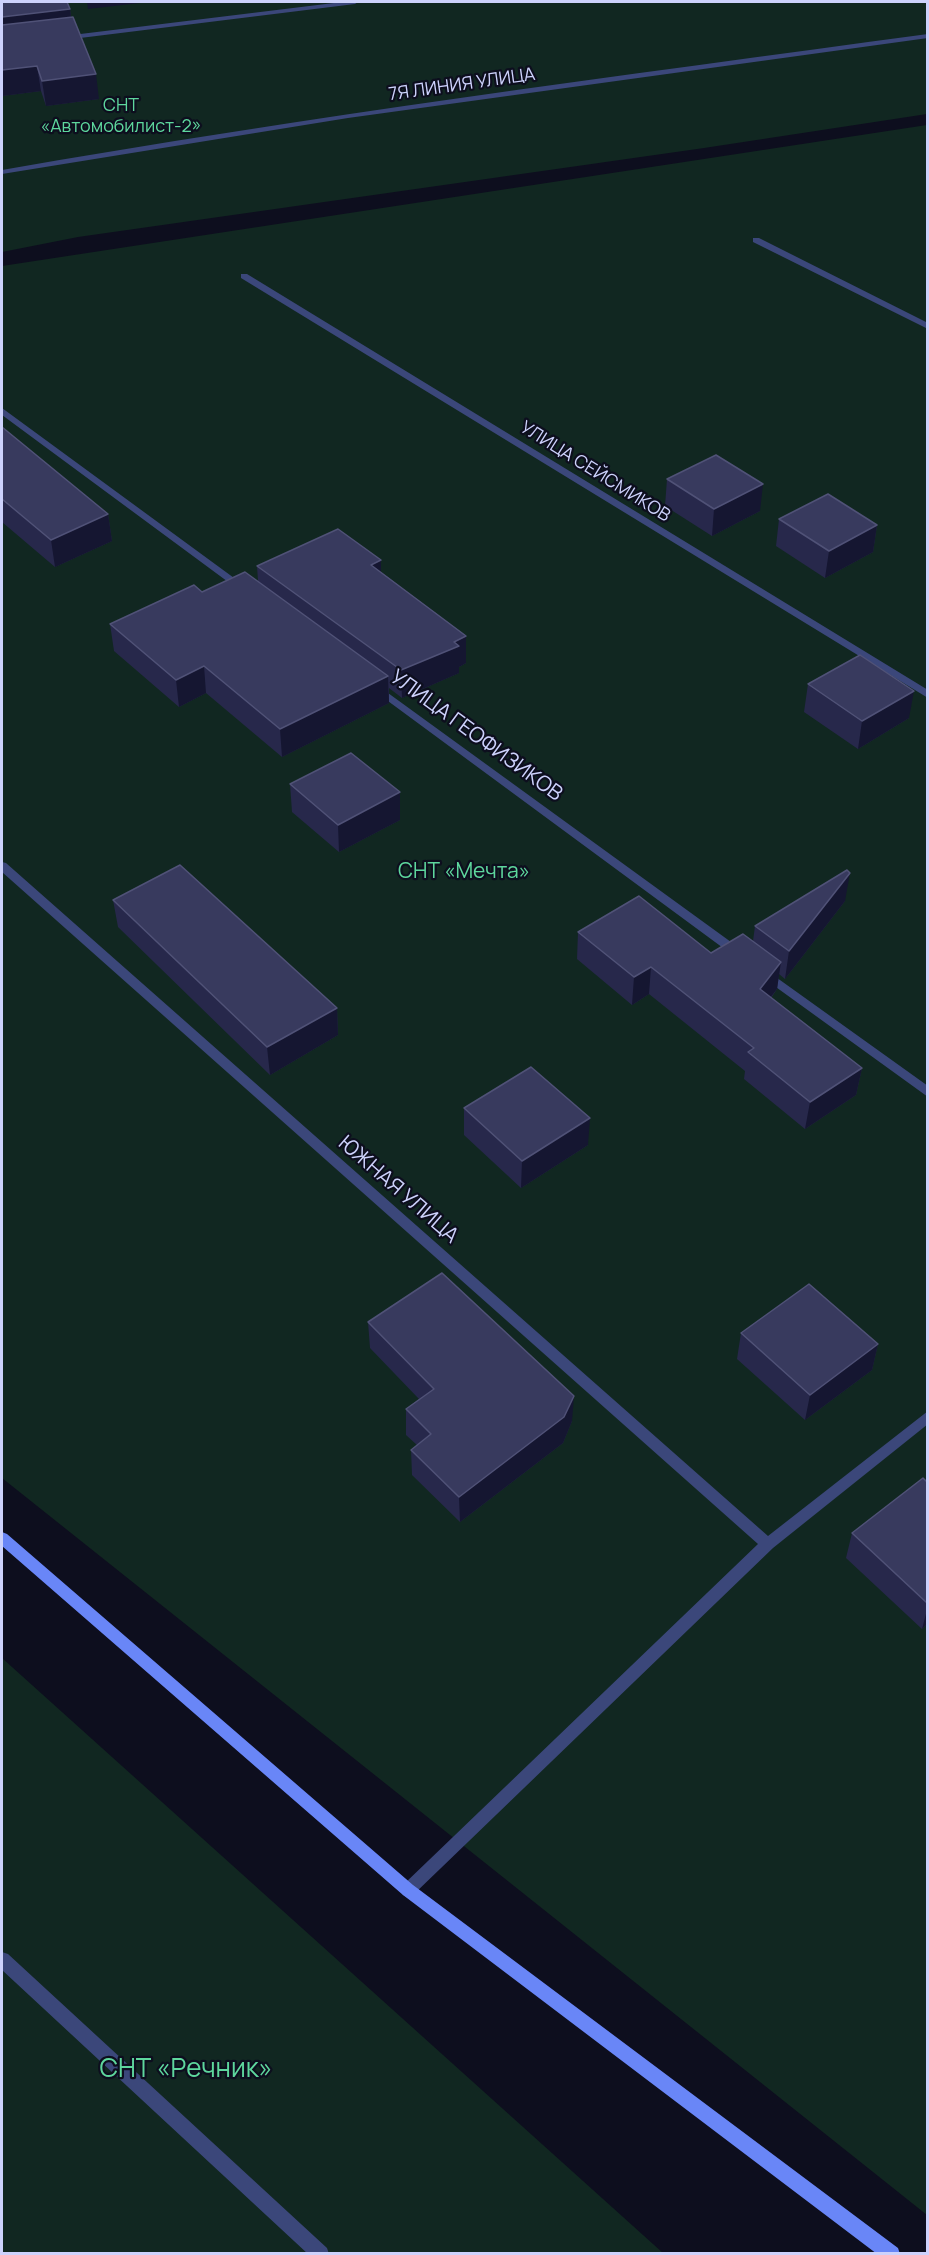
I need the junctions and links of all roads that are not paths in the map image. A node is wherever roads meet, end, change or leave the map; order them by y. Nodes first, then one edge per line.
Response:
1 (355, 2) edge
2 (927, 36) edge
3 (60, 39) edge
4 (2, 172) edge
5 (756, 240) dead end
6 (244, 276) dead end
7 (927, 327) edge
8 (2, 411) edge
9 (252, 596) edge
10 (368, 681) edge
11 (927, 695) edge
12 (2, 866) edge
13 (744, 958) edge
14 (754, 965) edge
15 (927, 1093) edge
16 (927, 1416) edge
17 (2, 1538) edge
18 (768, 1544) junction
19 (408, 1890) junction
20 (2, 1960) edge
21 (321, 2253) edge
22 (892, 2253) edge

1 - 3 street
2 - 4 street, 7Я ЛИНИЯ УЛИЦА
5 - 7 street
6 - 11 street, УЛИЦА СЕЙСМИКОВ
8 - 9 street
10 - 13 street, УЛИЦА ГЕОФИЗИКОВ
12 - 18 street, ЮЖНАЯ УЛИЦА
14 - 15 street
16 - 18 street
17 - 19 street
18 - 19 street
19 - 22 street
20 - 21 street

